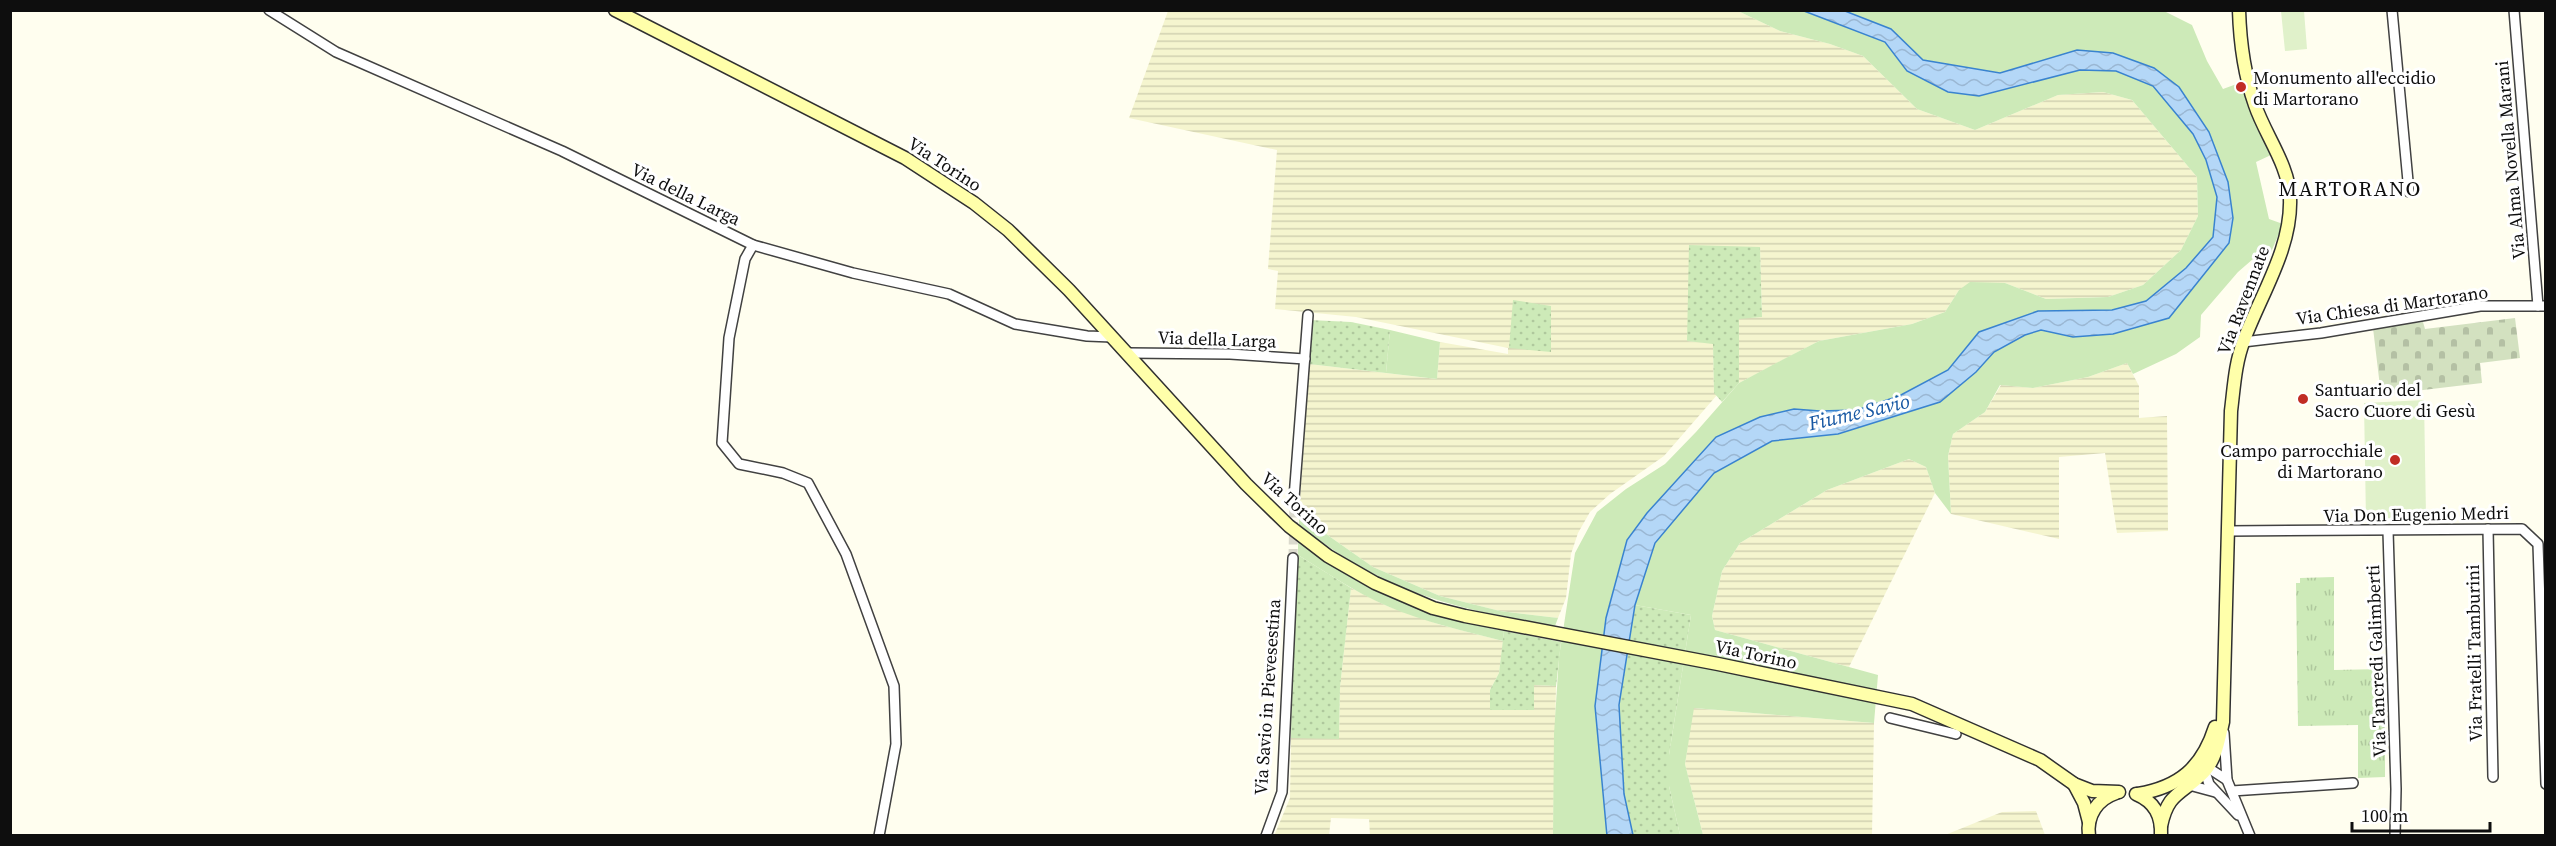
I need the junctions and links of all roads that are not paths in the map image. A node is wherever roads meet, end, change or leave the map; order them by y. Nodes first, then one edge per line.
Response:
1 (269, 10) edge
2 (615, 10) edge
3 (2239, 10) edge
4 (2392, 10) edge
5 (2514, 10) edge
6 (2409, 192) dead end
7 (753, 245) junction
8 (2542, 306) edge
9 (1308, 315) dead end
10 (1112, 336) junction
11 (2243, 342) junction
12 (1128, 353) junction
13 (1305, 359) junction
14 (1294, 498) tunnel mouth
15 (2488, 529) junction
16 (2228, 531) junction
17 (2388, 531) junction
18 (1293, 558) tunnel mouth
19 (2223, 685) junction
20 (1943, 717) junction
21 (1890, 718) dead end
22 (2223, 722) junction
23 (1924, 725) junction
24 (1956, 734) dead end
25 (2202, 767) junction
26 (2545, 772) edge
27 (2493, 777) dead end
28 (2227, 780) junction
29 (2353, 783) dead end
30 (2074, 784) junction
31 (2546, 784) edge
32 (2189, 785) junction
33 (2232, 791) junction
34 (2119, 792) junction
35 (2215, 792) junction
36 (2138, 794) junction
37 (2242, 819) junction
38 (2089, 822) junction
39 (2161, 831) edge
40 (879, 836) edge
41 (1266, 836) edge
42 (2090, 836) edge
43 (2250, 836) edge
44 (2395, 836) edge

1 - 7 street, Via della Larga
2 - 10 main road, Via Torino
3 - 11 main road, Via Ravennate
4 - 6 street
5 - 8 street, Via Alma Novella Marani
7 - 10 street, Via della Larga
7 - 40 street
8 - 11 street, Via Chiesa di Martorano
9 - 13 street
10 - 12 main road, Via Torino
11 - 16 main road, Via Ravennate
12 - 13 street, Via della Larga
12 - 20 main road, Via Torino
13 - 14 street
15 - 17 street, Via Don Eugenio Medri
15 - 26 street, Via Don Eugenio Medri
15 - 27 street, Via Fratelli Tamburini
16 - 17 street, Via Don Eugenio Medri
16 - 19 main road, Via Ravennate
17 - 44 street, Via Tancredi Galimberti
18 - 41 street, Via Savio in Pievesestina
19 - 22 main road, Via Ravennate
19 - 25 main road, Via Ravennate
20 - 23 street
20 - 30 main road, Via Torino
21 - 23 street
22 - 25 main road, Via Ravennate
22 - 28 street, Via Ravennate
23 - 24 street
25 - 28 street
25 - 32 main road, Via Ravennate
25 - 35 street, Via Ravennate
25 - 36 main road
26 - 31 street, Via Don Eugenio Medri
28 - 33 street, Via Ravennate
29 - 33 street
30 - 34 main road, Via Torino
30 - 38 main road
32 - 35 street, Via Ravennate
32 - 39 main road, Via Ravennate
33 - 37 street, Via Ravennate
34 - 36 main road, Via Torino
34 - 38 main road
35 - 37 street, Via Ravennate
36 - 39 main road
37 - 43 street, Via Ravennate
38 - 42 main road

